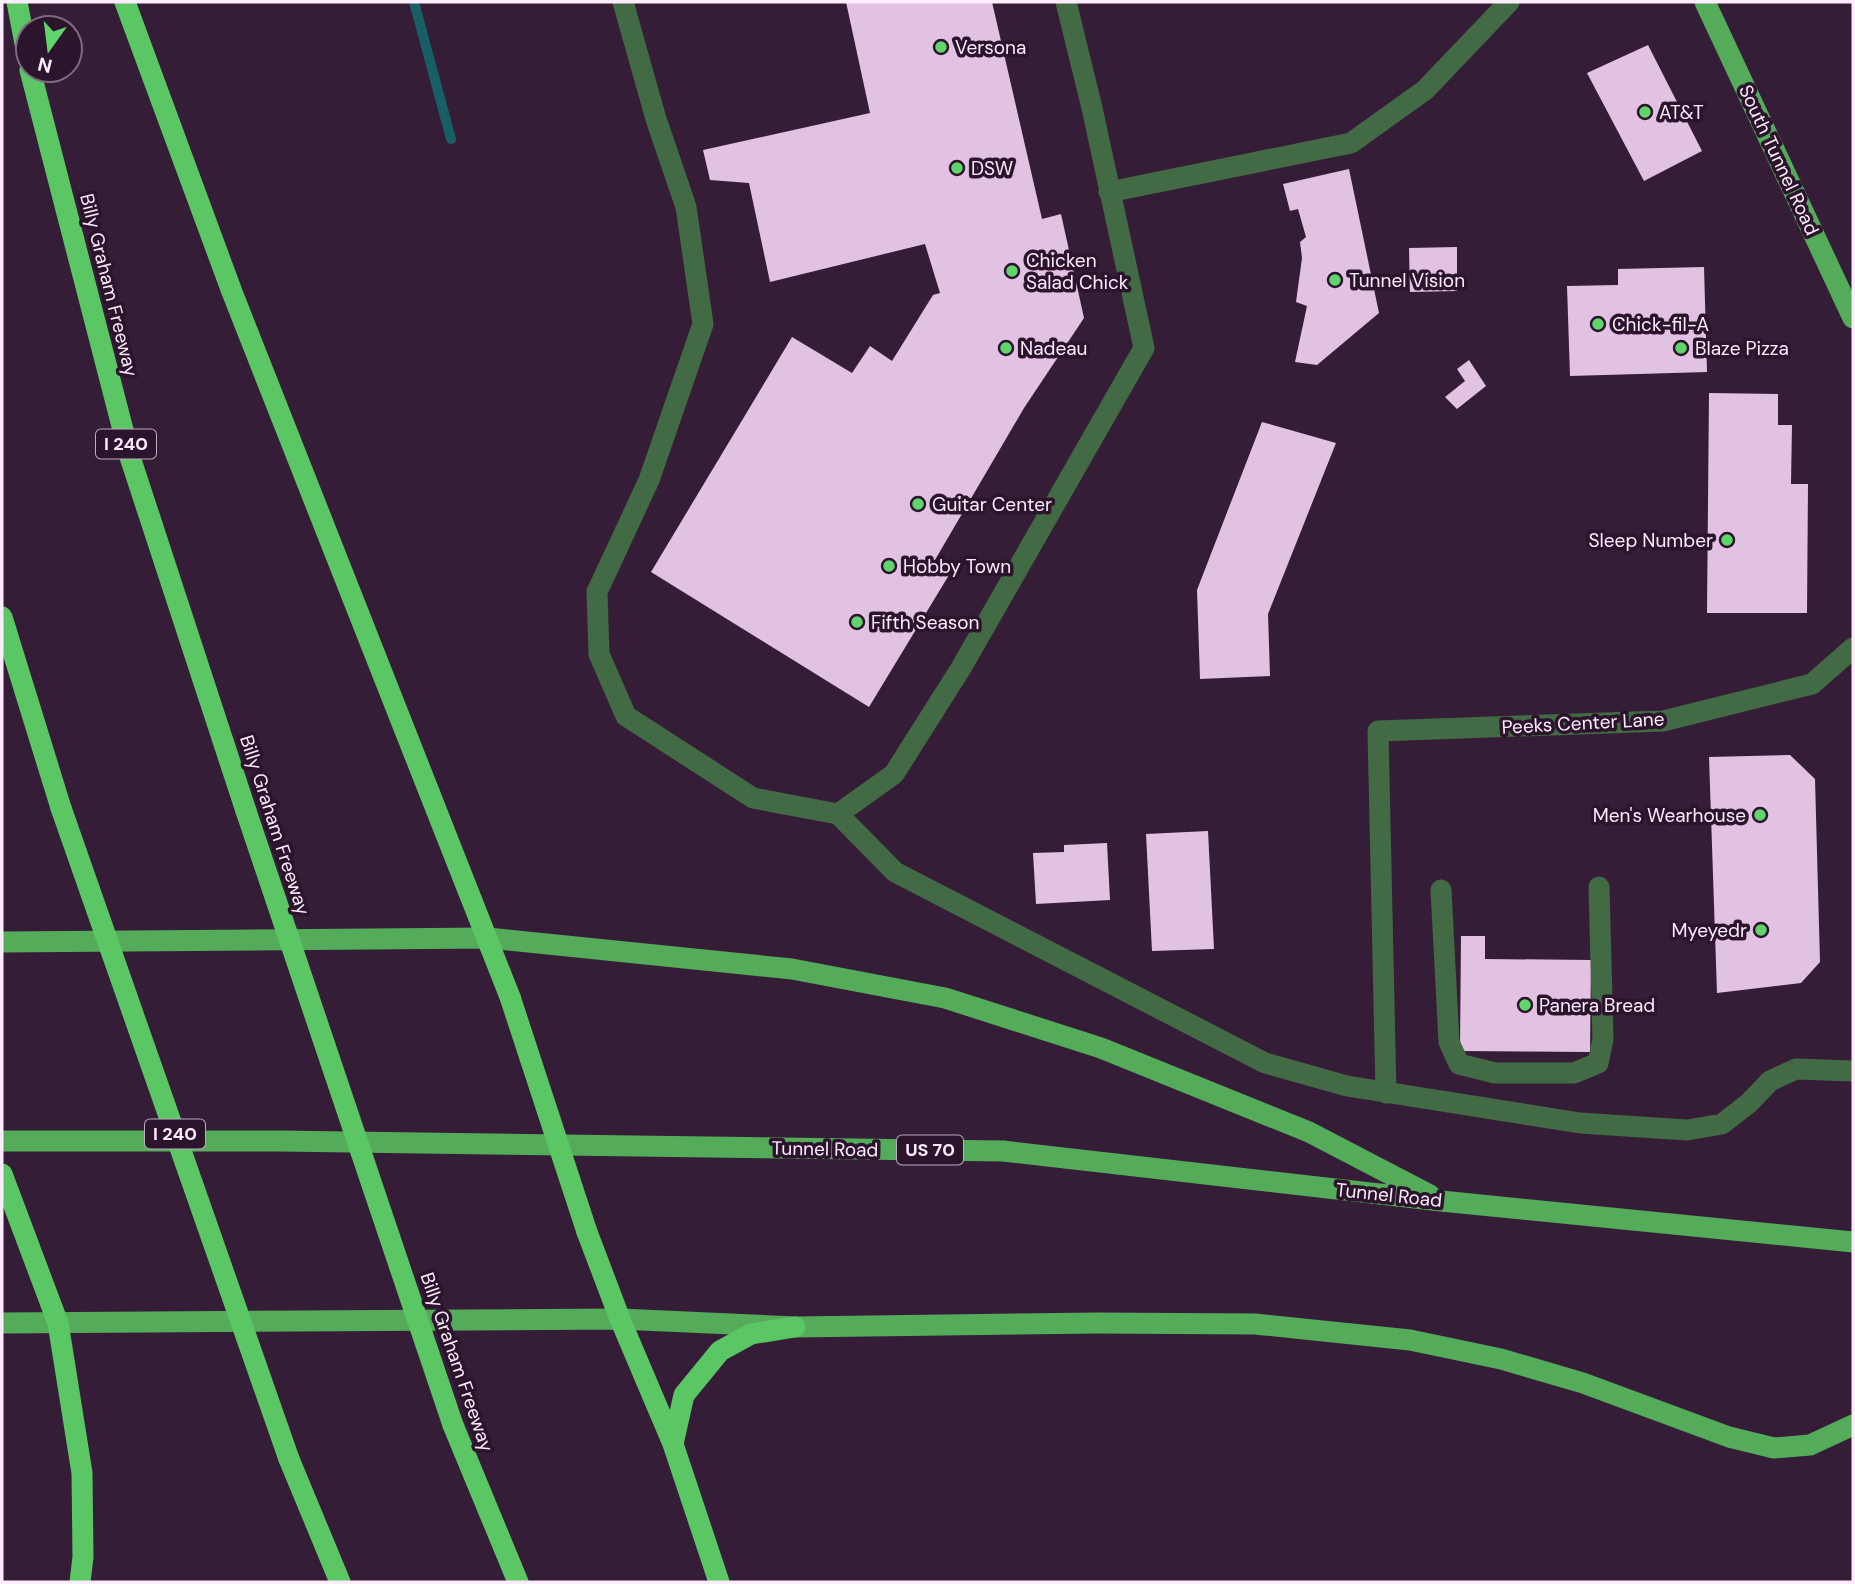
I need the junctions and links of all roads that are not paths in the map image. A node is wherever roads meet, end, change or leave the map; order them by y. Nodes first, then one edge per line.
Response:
1 (125, 2) edge
2 (624, 2) edge
3 (1066, 2) edge
4 (1509, 2) edge
5 (1705, 2) edge
6 (34, 84) edge
7 (1109, 192) junction
8 (1853, 318) edge
9 (2, 617) edge
10 (1853, 648) edge
11 (838, 814) junction
12 (1599, 887) dead end
13 (1441, 890) dead end
14 (488, 938) junction
15 (2, 942) edge
16 (1853, 1071) edge
17 (1386, 1093) junction
18 (2, 1140) edge
19 (2, 1174) edge
20 (1441, 1201) junction
21 (1853, 1242) edge
22 (620, 1319) junction
23 (2, 1323) edge
24 (58, 1323) junction
25 (795, 1327) junction
26 (1853, 1424) edge
27 (673, 1444) junction
28 (80, 1582) edge
29 (340, 1582) edge
30 (518, 1582) edge
31 (719, 1582) edge

1 - 14 highway
2 - 11 lane
3 - 7 lane
4 - 7 lane
5 - 8 main road, South Tunnel Road
6 - 30 highway, Billy Graham Freeway / I 240, bridge
7 - 11 lane
9 - 29 highway, I 240, bridge
10 - 17 lane, Peeks Center Lane
11 - 17 lane
12 - 13 lane
14 - 15 main road
14 - 20 main road
14 - 22 highway, bridge
16 - 17 lane
18 - 20 main road, Tunnel Road / US 70
19 - 24 highway
20 - 21 main road, Tunnel Road / US 70
22 - 24 main road
22 - 25 main road
22 - 27 highway
23 - 24 main road
24 - 28 highway
25 - 26 main road
25 - 27 highway
27 - 31 highway

